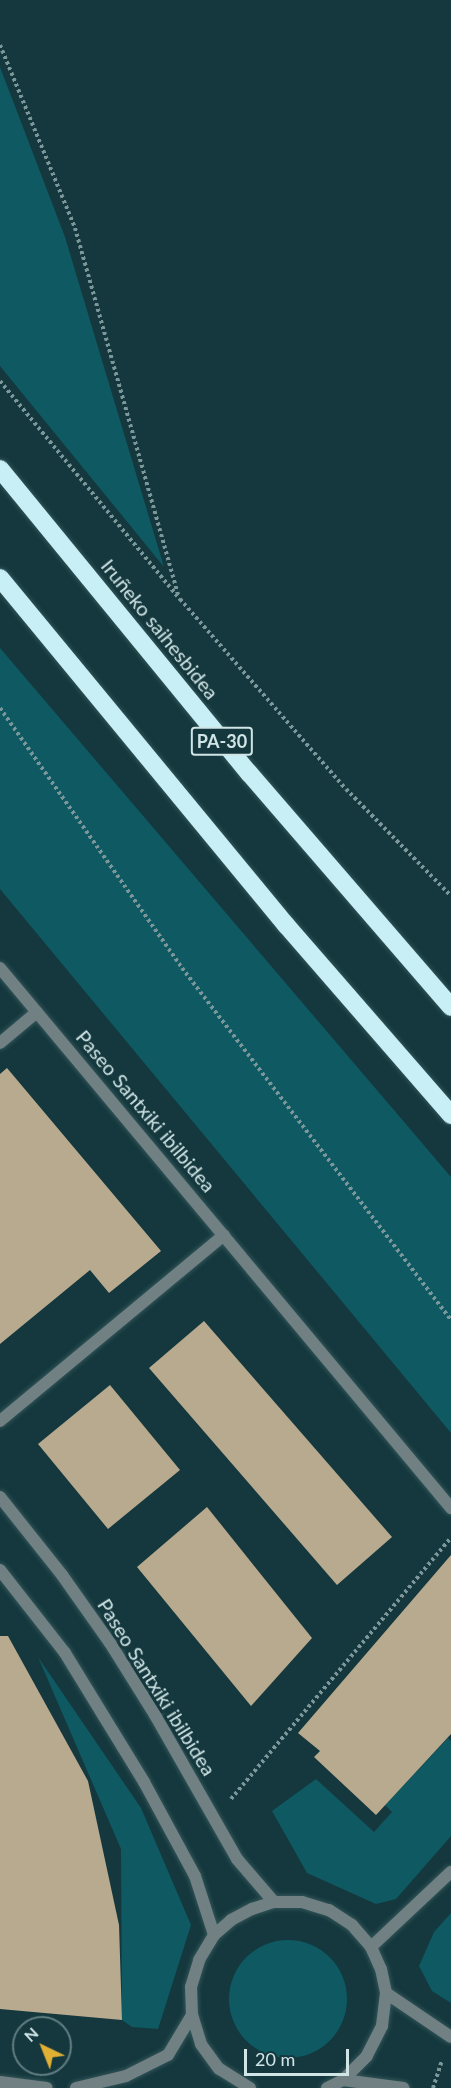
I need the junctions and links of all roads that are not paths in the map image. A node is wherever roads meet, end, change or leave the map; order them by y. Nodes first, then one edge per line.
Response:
1 (0, 469) edge
2 (0, 578) edge
3 (0, 968) edge
4 (451, 1007) edge
5 (37, 1012) junction
6 (0, 1043) edge
7 (451, 1115) edge
8 (224, 1235) junction
9 (0, 1421) edge
10 (0, 1497) edge
11 (451, 1508) edge
12 (0, 1570) edge
13 (451, 1872) edge
14 (274, 1902) junction
15 (214, 1935) junction
16 (371, 1947) junction
17 (386, 1993) junction
18 (192, 2015) junction
19 (451, 2037) edge
20 (343, 2080) junction
21 (0, 2082) edge
22 (47, 2088) edge
23 (76, 2088) edge
24 (250, 2088) edge
25 (327, 2088) edge
26 (403, 2088) edge

1 - 4 highway, Iruñeko saihesbidea / PA-30
2 - 7 highway
3 - 5 street, Paseo Santxiki ibilbidea
5 - 6 street
5 - 8 street, Paseo Santxiki ibilbidea
8 - 9 street
8 - 11 street, Paseo Santxiki ibilbidea
10 - 14 street, Paseo Santxiki ibilbidea
12 - 15 street
13 - 16 street
14 - 15 street
14 - 16 street
15 - 18 street
16 - 17 street
17 - 19 street
17 - 20 street
18 - 23 street
18 - 24 street
20 - 25 street
20 - 26 street
21 - 22 street

